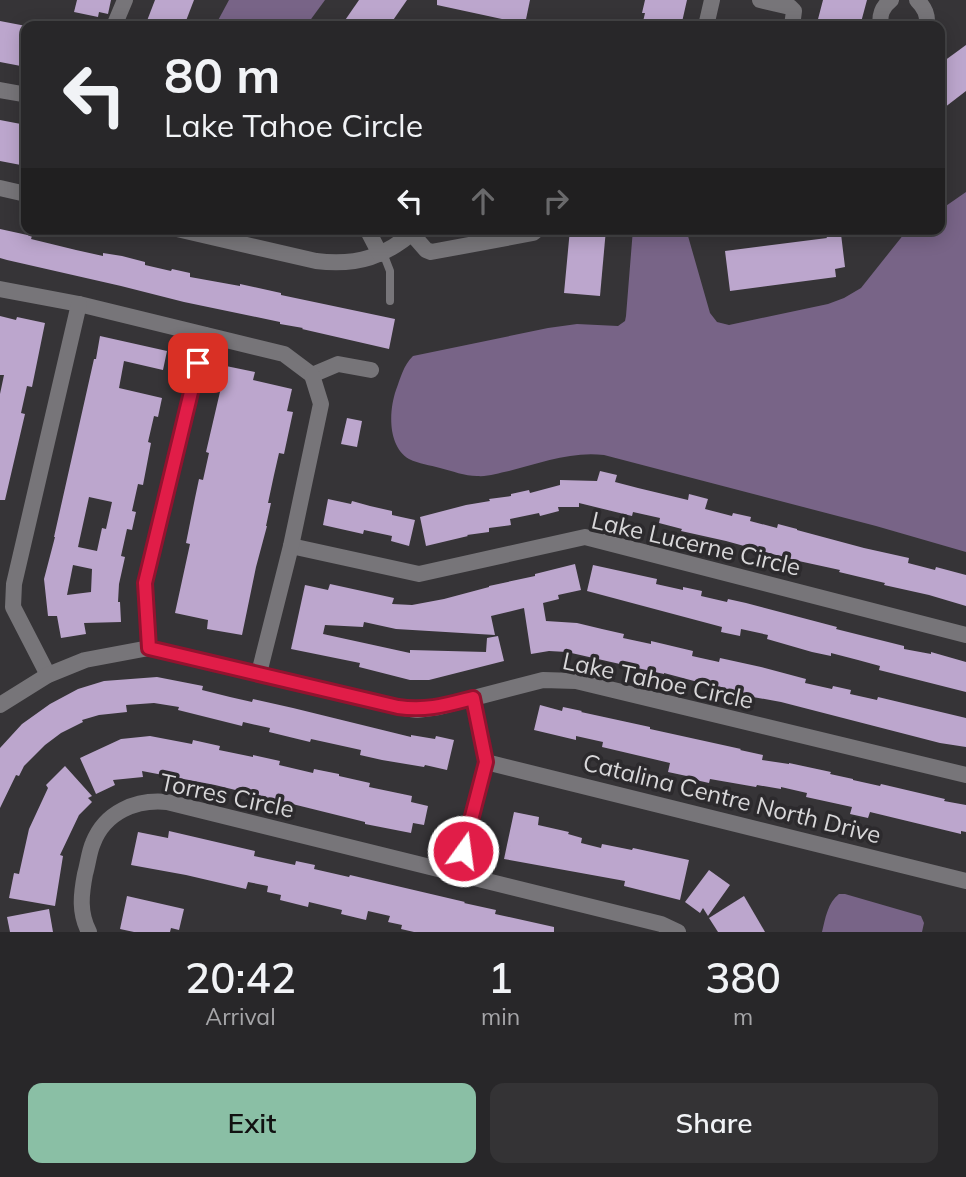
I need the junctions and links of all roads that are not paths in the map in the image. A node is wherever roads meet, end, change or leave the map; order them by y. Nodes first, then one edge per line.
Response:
1 (125, 0) edge
2 (712, 0) edge
3 (760, 0) edge
4 (889, 1) edge
5 (116, 21) edge
6 (707, 21) edge
7 (793, 21) edge
8 (881, 21) edge
9 (0, 89) edge
10 (21, 94) edge
11 (0, 188) edge
12 (21, 193) edge
13 (220, 235) edge
14 (371, 235) edge
15 (411, 235) edge
16 (417, 235) edge
17 (498, 235) edge
18 (382, 253) junction
19 (0, 289) edge
20 (390, 300) dead end
21 (79, 304) junction
22 (205, 335) junction
23 (371, 370) dead end
24 (312, 374) junction
25 (291, 547) junction
26 (966, 635) edge
27 (149, 648) junction
28 (259, 673) junction
29 (48, 676) junction
30 (473, 698) junction
31 (0, 705) edge
32 (486, 762) junction
33 (966, 775) edge
34 (457, 873) junction
35 (966, 881) edge
36 (89, 932) edge
37 (678, 932) edge

1 - 5 street
2 - 6 street
3 - 7 street
4 - 8 street
9 - 10 street
11 - 12 street
13 - 18 street
14 - 18 street
15 - 18 street
16 - 17 street
18 - 20 lane
19 - 21 street
21 - 22 street
21 - 29 street
22 - 24 street
22 - 27 street
23 - 24 street
24 - 25 street
25 - 26 street, Lake Lucerne Circle
25 - 28 street
27 - 28 street, Lake Tahoe Circle
27 - 29 street, Lake Tahoe Circle
28 - 30 street, Lake Tahoe Circle
29 - 31 street, Lake Tahoe Circle
30 - 32 street
30 - 33 street, Lake Tahoe Circle
32 - 34 street
32 - 35 street, Catalina Centre North Drive
34 - 36 street, Torres Circle
34 - 37 street, Torres Circle

